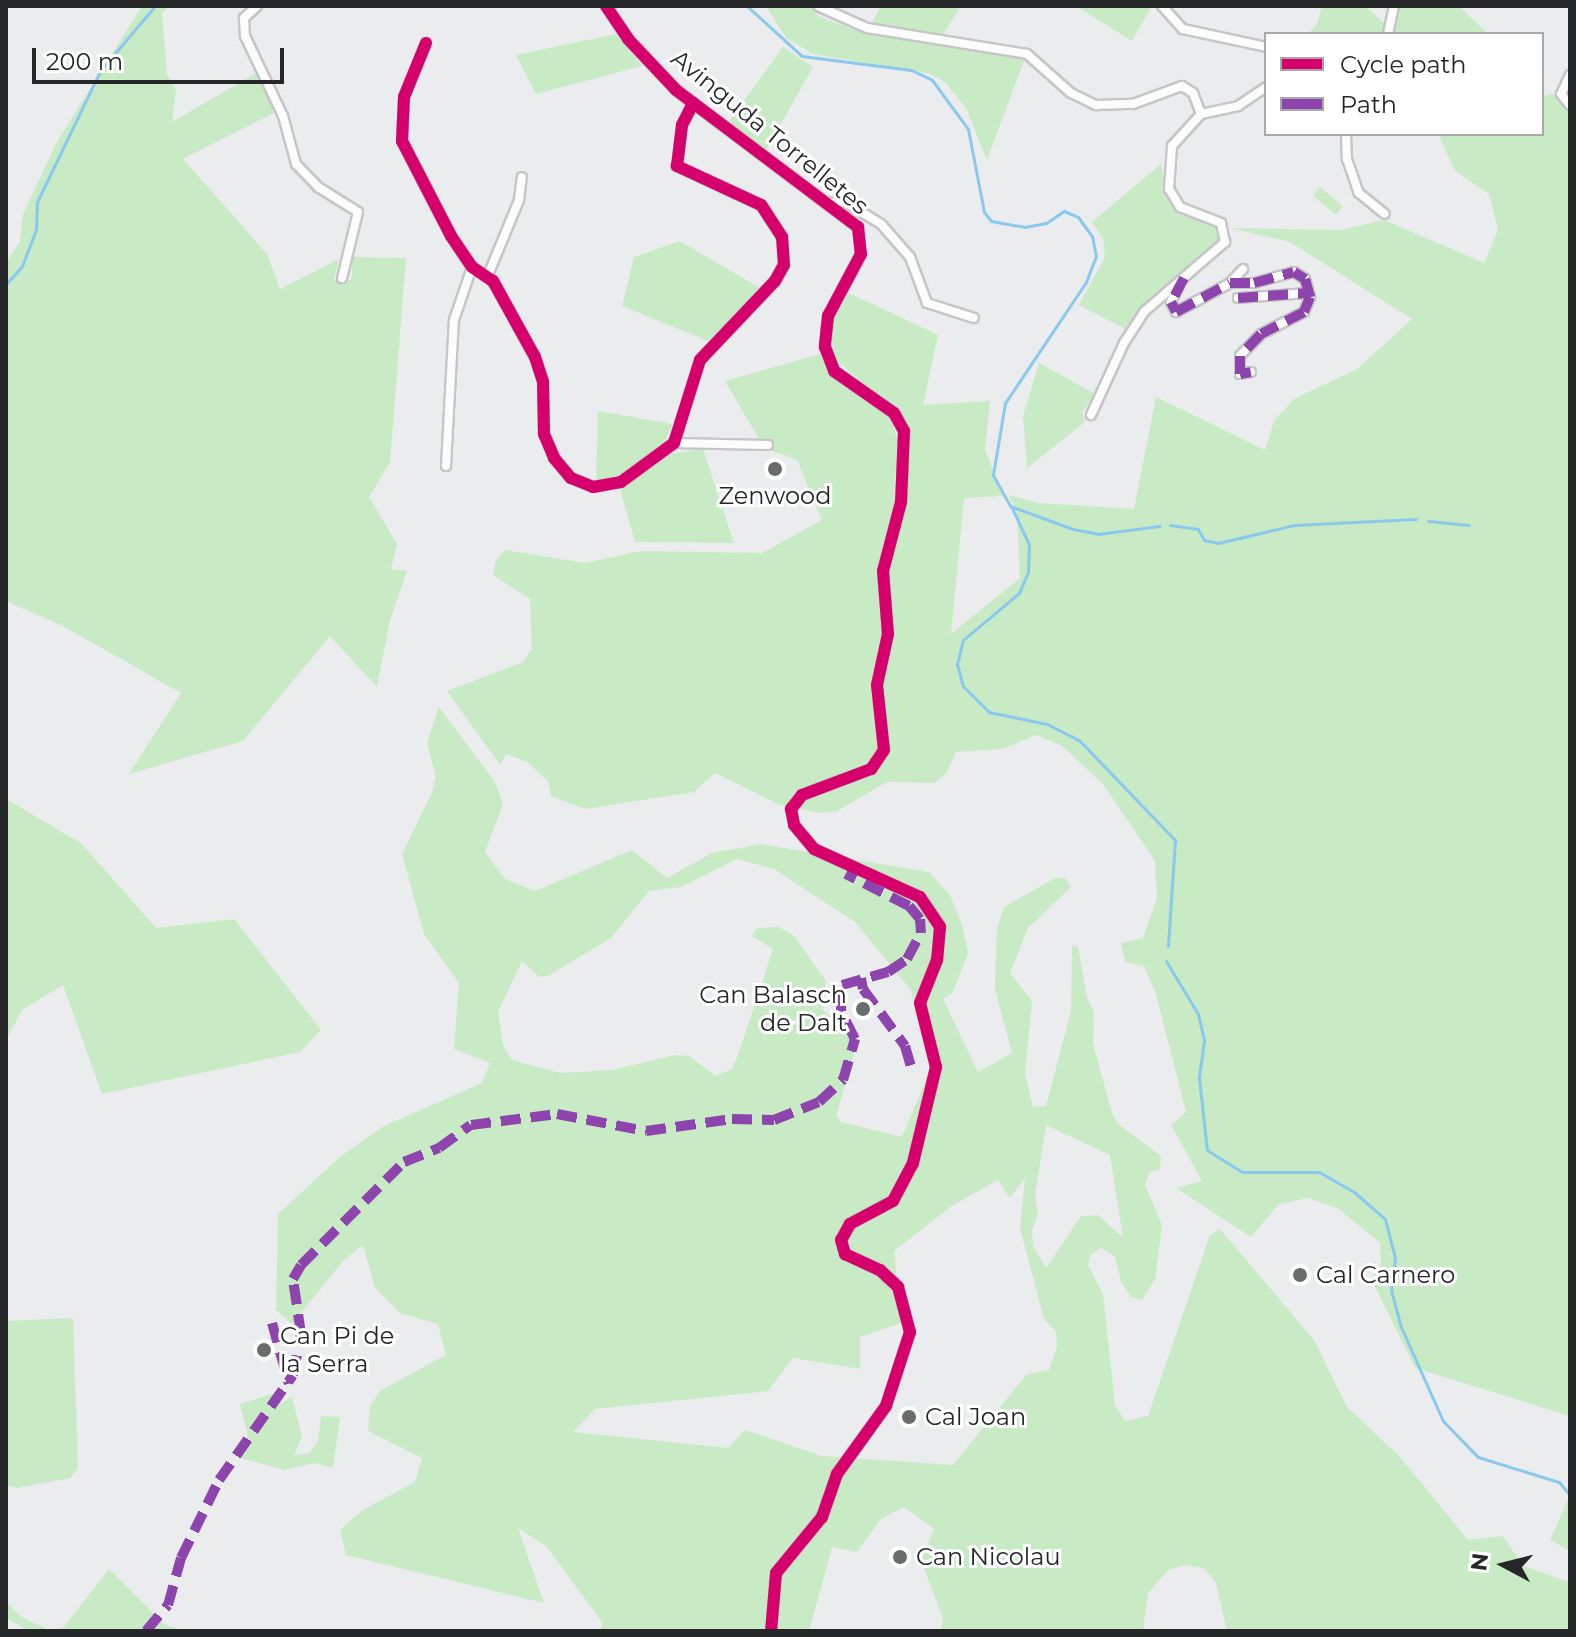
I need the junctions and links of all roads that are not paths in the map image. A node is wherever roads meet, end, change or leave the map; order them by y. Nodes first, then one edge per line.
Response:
1 (257, 6) edge
2 (606, 6) edge
3 (818, 6) edge
4 (1162, 6) edge
5 (1394, 6) edge
6 (1388, 32) edge
7 (426, 43) dead end
8 (1264, 47) edge
9 (1569, 82) edge
10 (1264, 88) edge
11 (693, 103) junction
12 (1570, 105) edge
13 (1201, 114) junction
14 (1346, 136) edge
15 (522, 177) dead end
16 (827, 203) junction
17 (1385, 214) dead end
18 (472, 267) junction
19 (1243, 269) dead end
20 (488, 275) junction
21 (342, 278) dead end
22 (1184, 278) junction
23 (1230, 283) junction
24 (1308, 293) junction
25 (1238, 298) dead end
26 (974, 318) dead end
27 (1243, 351) junction
28 (1232, 357) dead end
29 (1251, 372) dead end
30 (1091, 415) dead end
31 (674, 443) junction
32 (768, 445) dead end
33 (446, 466) dead end
34 (771, 1631) edge

1 - 21 street
2 - 11 street, Avinguda Torrelletes
3 - 13 street
4 - 8 street
5 - 6 street
7 - 18 street
9 - 12 street
10 - 13 street
11 - 16 street, Avinguda Torrelletes
11 - 31 street
13 - 22 street
14 - 17 street
15 - 20 street
16 - 26 street
16 - 34 street, Avinguda Torrelletes
18 - 20 street
18 - 33 street
19 - 23 street
20 - 31 street
22 - 23 street
22 - 30 street
23 - 24 street
24 - 25 street
24 - 27 street
27 - 28 street
27 - 29 street
31 - 32 street

